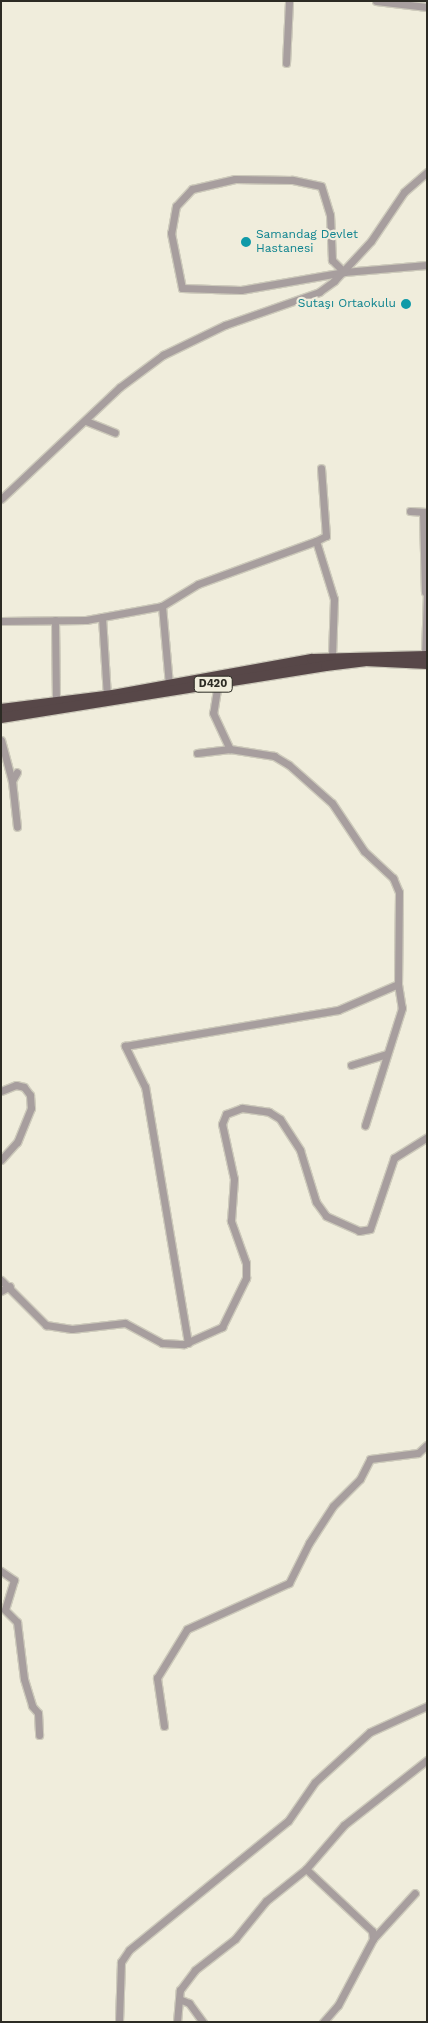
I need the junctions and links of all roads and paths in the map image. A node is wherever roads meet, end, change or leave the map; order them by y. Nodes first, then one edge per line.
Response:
1 (289, 1) edge
2 (376, 1) edge
3 (415, 3) edge
4 (427, 8) edge
5 (286, 63) dead end
6 (427, 172) edge
7 (427, 265) edge
8 (344, 272) junction
9 (86, 421) junction
10 (115, 434) dead end
11 (320, 468) dead end
12 (1, 499) edge
13 (410, 511) dead end
14 (425, 512) edge
15 (316, 541) junction
16 (426, 592) edge
17 (162, 606) junction
18 (102, 617) junction
19 (55, 620) junction
20 (1, 621) edge
21 (332, 657) junction
22 (426, 658) edge
23 (218, 683) junction
24 (170, 685) junction
25 (107, 696) junction
26 (56, 702) junction
27 (1, 709) edge
28 (1, 718) edge
29 (1, 740) edge
30 (230, 749) junction
31 (196, 753) dead end
32 (18, 772) dead end
33 (12, 781) junction
34 (17, 826) dead end
35 (398, 984) junction
36 (386, 1054) junction
37 (351, 1066) dead end
38 (1, 1091) edge
39 (365, 1126) dead end
40 (427, 1137) edge
41 (1, 1160) edge
42 (1, 1280) edge
43 (10, 1286) junction
44 (1, 1291) edge
45 (188, 1342) junction
46 (427, 1444) edge
47 (1, 1571) edge
48 (427, 1706) edge
49 (164, 1726) dead end
50 (39, 1735) dead end
51 (427, 1760) edge
52 (306, 1869) junction
53 (415, 1893) dead end
54 (373, 1939) junction
55 (179, 2000) junction
56 (119, 2022) edge
57 (177, 2022) edge
58 (203, 2022) edge
59 (323, 2022) edge

1 - 5 street
2 - 3 street
3 - 4 street
6 - 8 street
7 - 8 street
8 - 8 street
8 - 9 street
9 - 10 street
9 - 12 street
11 - 15 street
13 - 14 street
14 - 16 street
15 - 17 street
15 - 21 street
16 - 22 street
17 - 18 street
17 - 24 street
18 - 19 street
18 - 25 street
19 - 20 street
19 - 26 street
21 - 22 highway, D420
21 - 24 highway, D420
22 - 23 highway, D420
23 - 28 highway, D420
23 - 30 street
24 - 25 highway, D420
25 - 26 highway, D420
26 - 27 highway, D420
29 - 33 street
30 - 31 street
30 - 35 street
32 - 33 street
33 - 34 street
35 - 36 street
35 - 45 street
36 - 37 street
36 - 39 street
38 - 41 street
40 - 45 street
42 - 43 street
43 - 44 street
43 - 45 street
46 - 49 street
47 - 50 street
48 - 56 street
51 - 52 street
52 - 54 street
52 - 55 street
53 - 54 street
54 - 59 street
55 - 57 street
55 - 58 street

